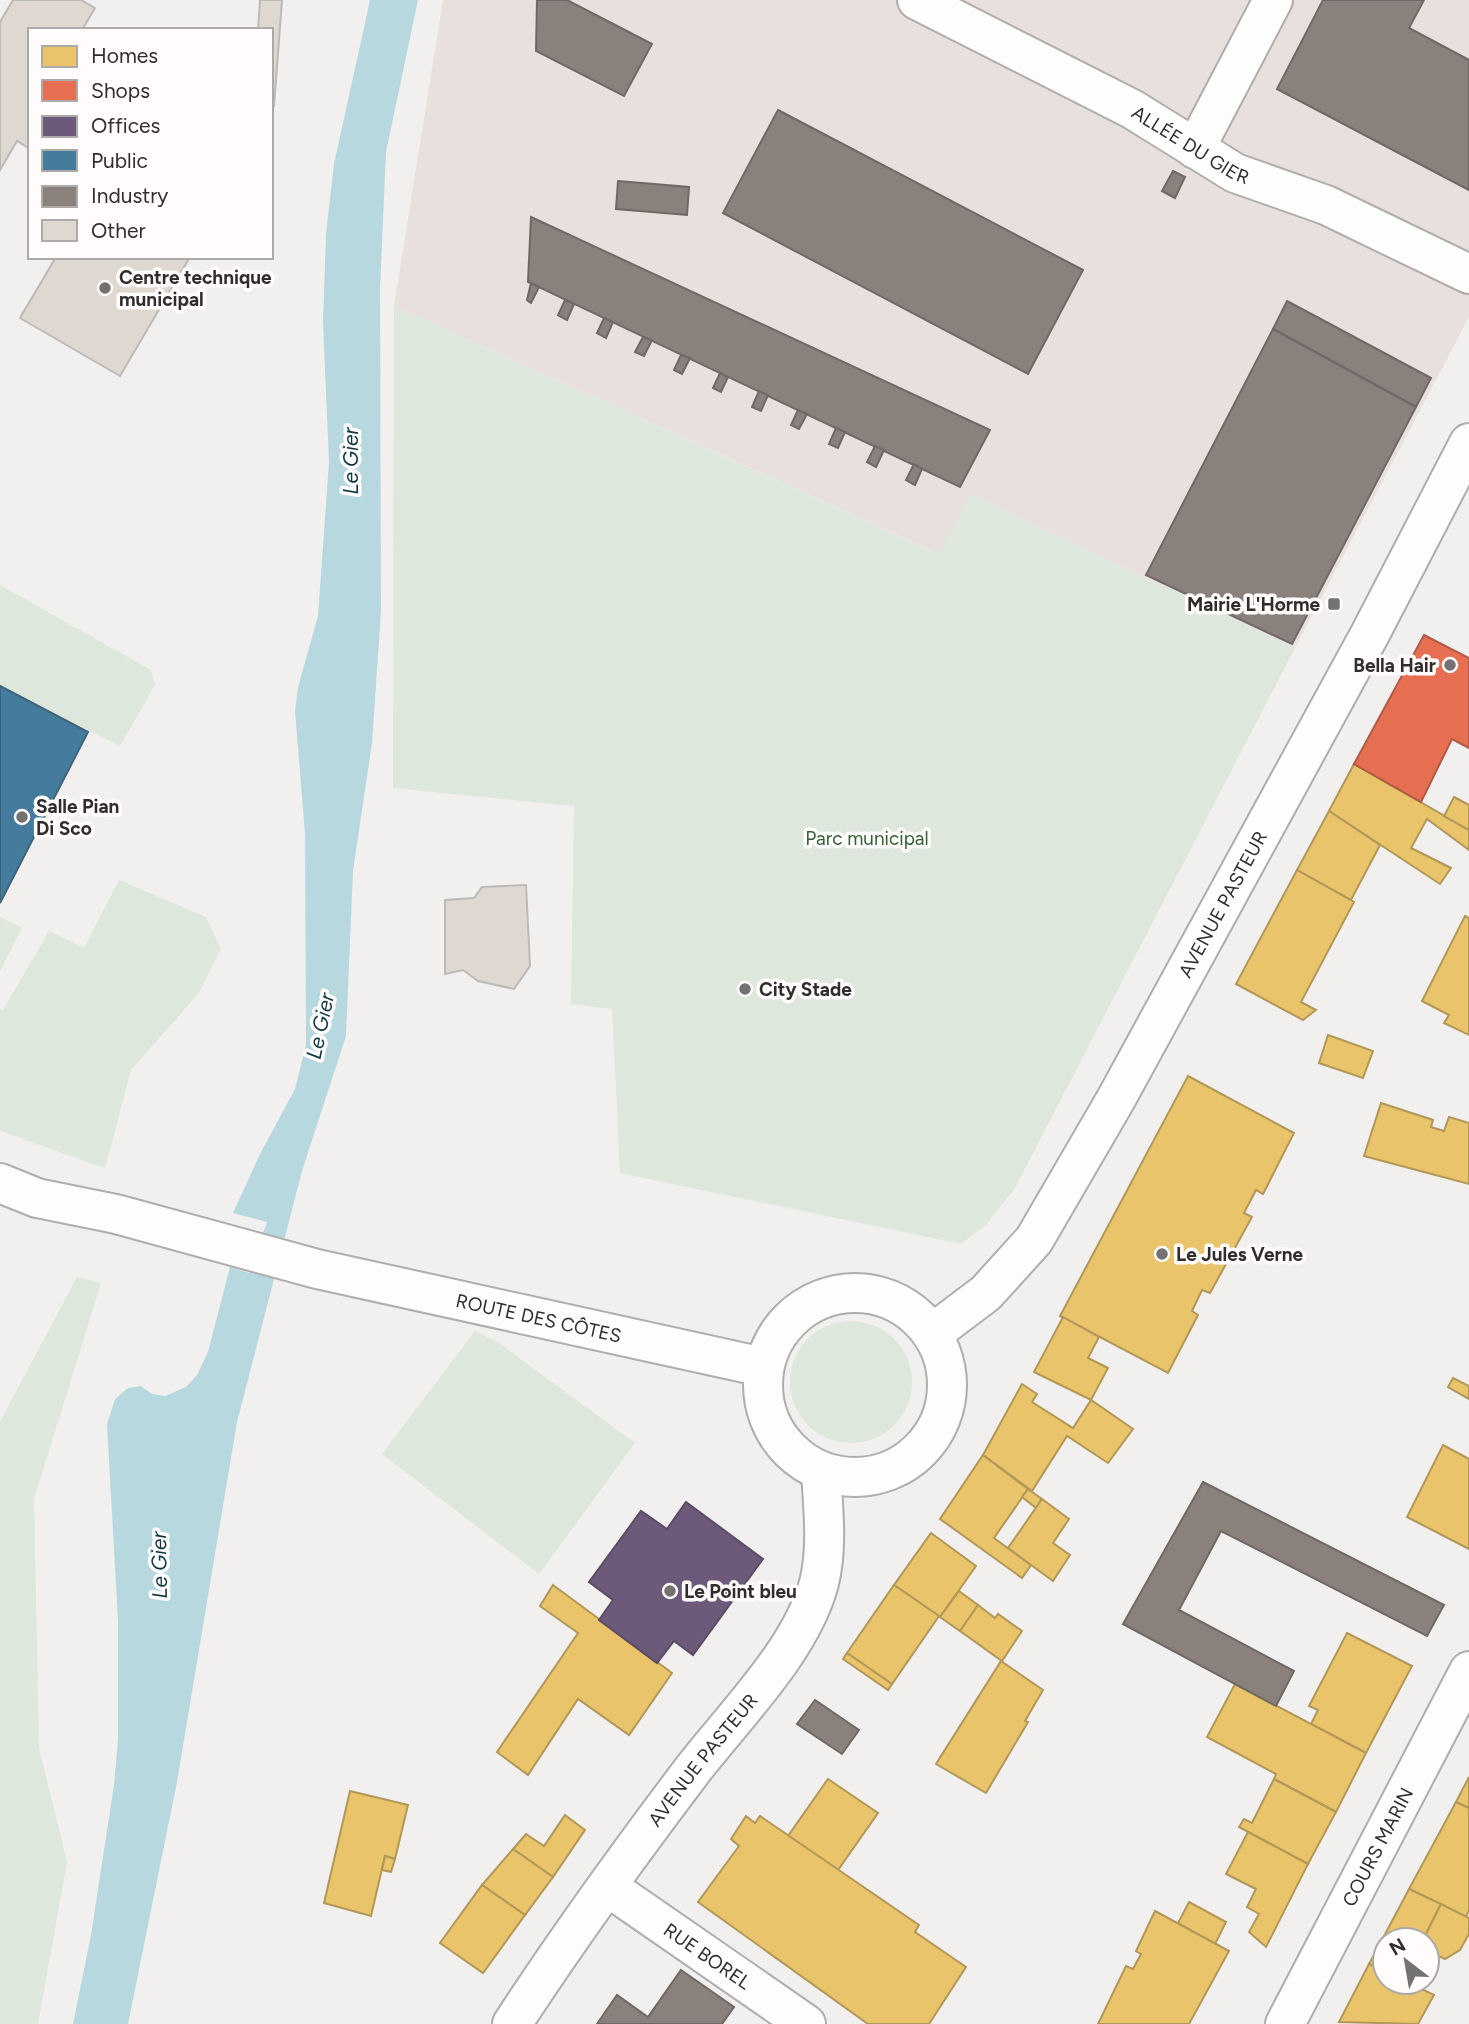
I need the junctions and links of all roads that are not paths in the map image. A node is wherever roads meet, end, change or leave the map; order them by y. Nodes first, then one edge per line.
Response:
1 (918, 0) edge
2 (1273, 0) edge
3 (1195, 149) junction
4 (1469, 275) edge
5 (1469, 443) edge
6 (0, 1183) edge
7 (933, 1334) junction
8 (763, 1367) junction
9 (821, 1472) junction
10 (1469, 1671) edge
11 (608, 1887) junction
12 (512, 2024) edge
13 (806, 2024) edge
14 (1285, 2024) edge

1 - 3 main road, ALLÉE DU GIER
2 - 3 main road
3 - 4 main road, ALLÉE DU GIER
5 - 7 main road, AVENUE PASTEUR
6 - 8 main road, ROUTE DES CÔTES
7 - 8 main road
7 - 9 main road
8 - 9 main road
9 - 11 main road, AVENUE PASTEUR
10 - 14 main road, COURS MARIN
11 - 12 main road, AVENUE PASTEUR
11 - 13 main road, RUE BOREL

